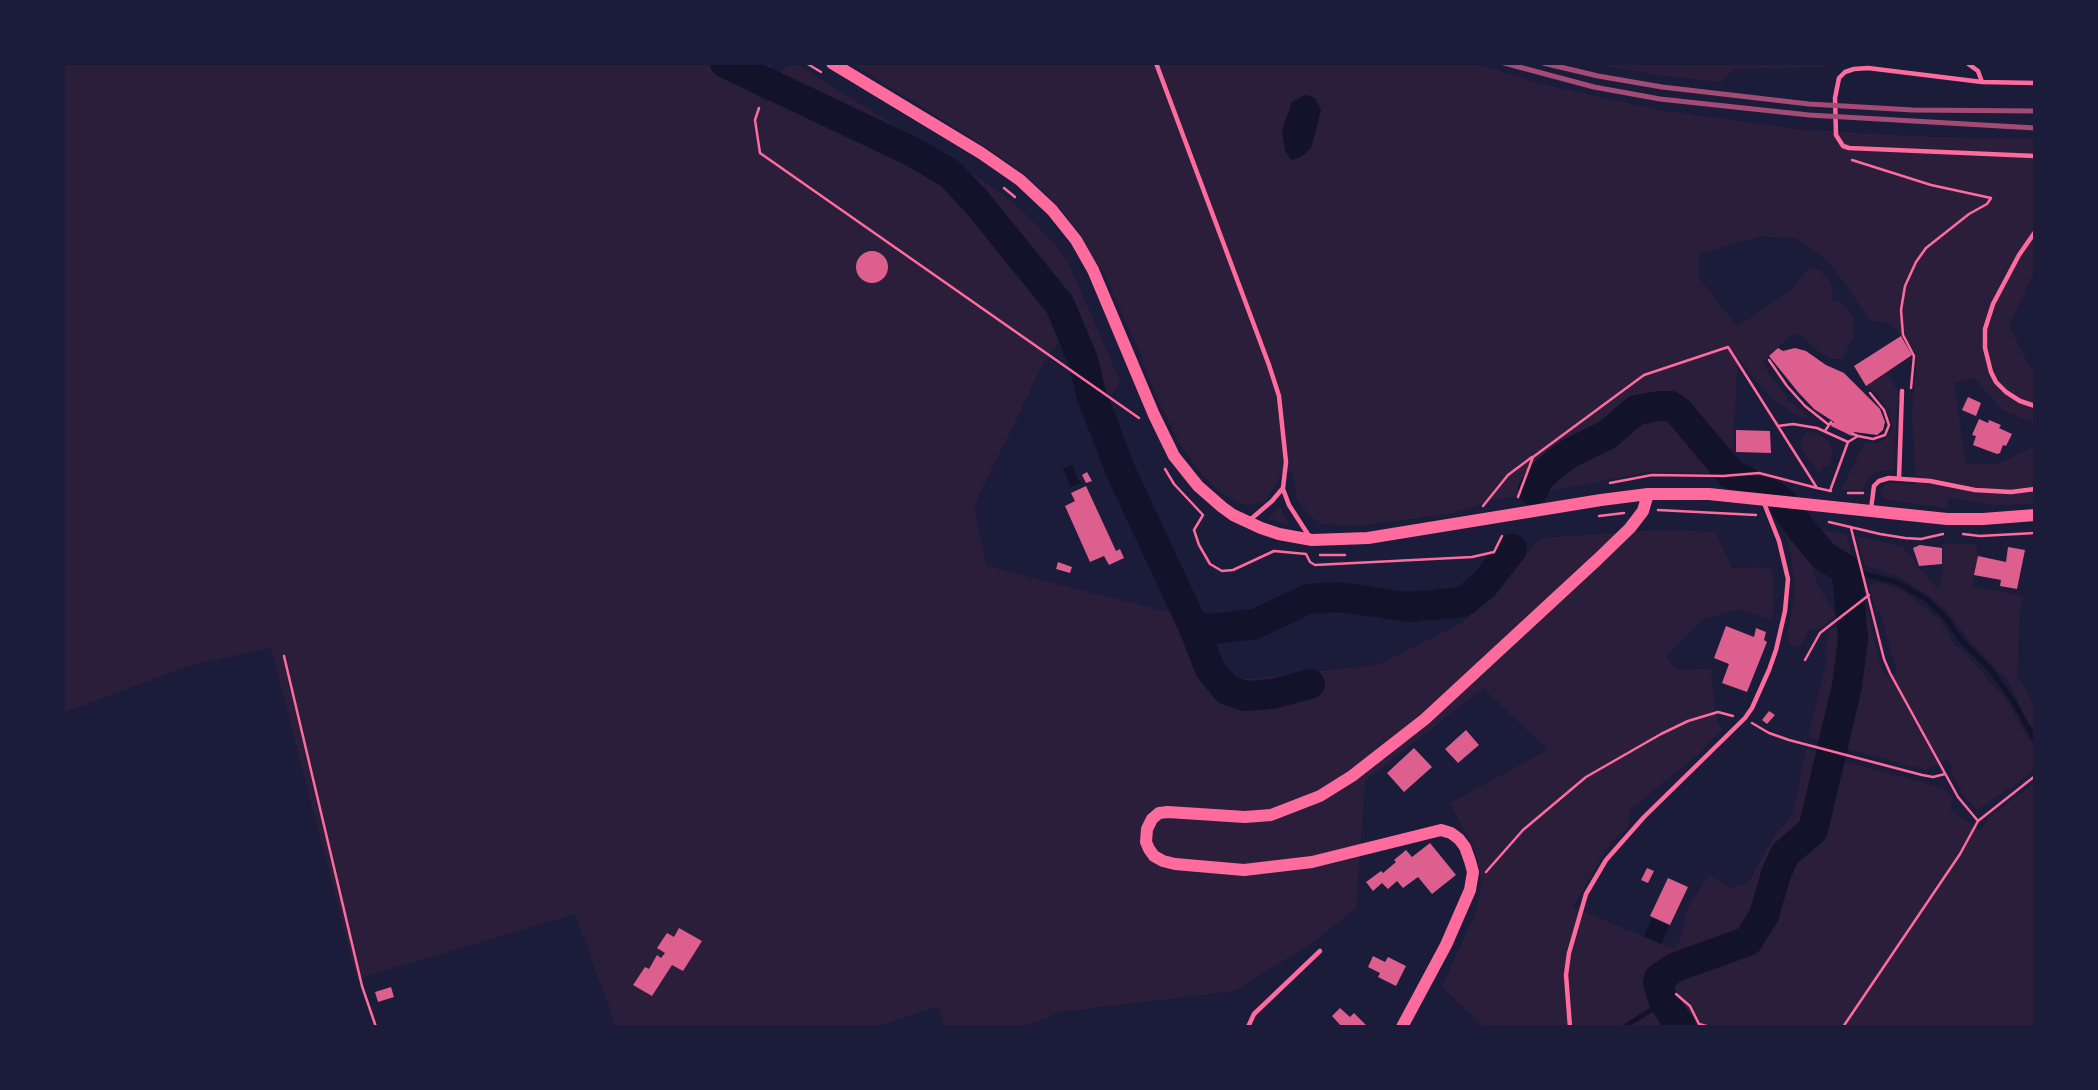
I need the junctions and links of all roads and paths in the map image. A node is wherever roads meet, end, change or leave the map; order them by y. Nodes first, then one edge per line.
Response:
1 (806, 63) edge
2 (832, 63) edge
3 (1156, 63) edge
4 (1967, 63) edge
5 (830, 77) dead end
6 (1982, 82) junction
7 (2035, 83) edge
8 (759, 108) dead end
9 (1840, 142) junction
10 (2035, 156) edge
11 (1003, 187) dead end
12 (1021, 201) dead end
13 (2035, 232) edge
14 (1769, 360) dead end
15 (1902, 391) dead end
16 (1870, 393) dead end
17 (1911, 395) dead end
18 (1135, 406) dead end
19 (2035, 406) edge
20 (1778, 426) junction
21 (1825, 431) junction
22 (1853, 434) dead end
23 (1858, 436) junction
24 (1848, 442) junction
25 (1533, 457) junction
26 (1161, 464) dead end
27 (1723, 476) dead end
28 (1899, 478) junction
29 (1283, 488) junction
30 (1817, 488) junction
31 (2035, 489) edge
32 (1872, 492) junction
33 (1843, 493) dead end
34 (1648, 494) junction
35 (1518, 497) dead end
36 (1765, 500) junction
37 (1643, 511) junction
38 (1870, 512) junction
39 (1593, 514) dead end
40 (2035, 515) edge
41 (1768, 516) junction
42 (1474, 521) junction
43 (1248, 522) junction
44 (1830, 522) dead end
45 (1851, 526) junction
46 (1946, 533) dead end
47 (2035, 533) edge
48 (1957, 534) dead end
49 (1502, 536) dead end
50 (1312, 540) junction
51 (1869, 595) junction
52 (284, 656) dead end
53 (1805, 660) dead end
54 (1745, 718) junction
55 (1945, 774) junction
56 (2035, 776) edge
57 (1978, 821) junction
58 (1470, 890) junction
59 (1320, 951) dead end
60 (1676, 995) dead end
61 (376, 1027) edge
62 (1248, 1027) edge
63 (1402, 1027) edge
64 (1570, 1027) edge
65 (1710, 1027) edge
66 (1843, 1027) edge

1 - 5 path
2 - 43 main road
3 - 29 lane
4 - 6 lane
6 - 7 lane
6 - 9 lane
8 - 18 path
9 - 10 lane
9 - 17 path
11 - 12 path
13 - 19 lane
14 - 21 path
15 - 28 lane
16 - 23 path
20 - 21 path
20 - 25 path
20 - 30 path
21 - 24 path
22 - 23 path
23 - 24 path
24 - 30 path
25 - 35 path
25 - 42 path
26 - 49 path
27 - 30 path
28 - 31 lane
28 - 32 lane
29 - 43 lane
29 - 50 lane
32 - 33 path
32 - 38 lane
34 - 36 main road
34 - 37 main road
34 - 42 main road
36 - 38 main road
36 - 41 lane
37 - 39 path
37 - 41 path
37 - 58 main road
38 - 40 main road
41 - 54 lane
42 - 50 main road
43 - 50 main road
44 - 45 path
45 - 46 path
45 - 51 path
47 - 48 path
51 - 53 path
51 - 55 path
52 - 61 path
54 - 55 path
54 - 58 path
54 - 64 lane
55 - 57 path
56 - 57 path
57 - 66 path
58 - 63 main road
59 - 62 lane
60 - 65 path

